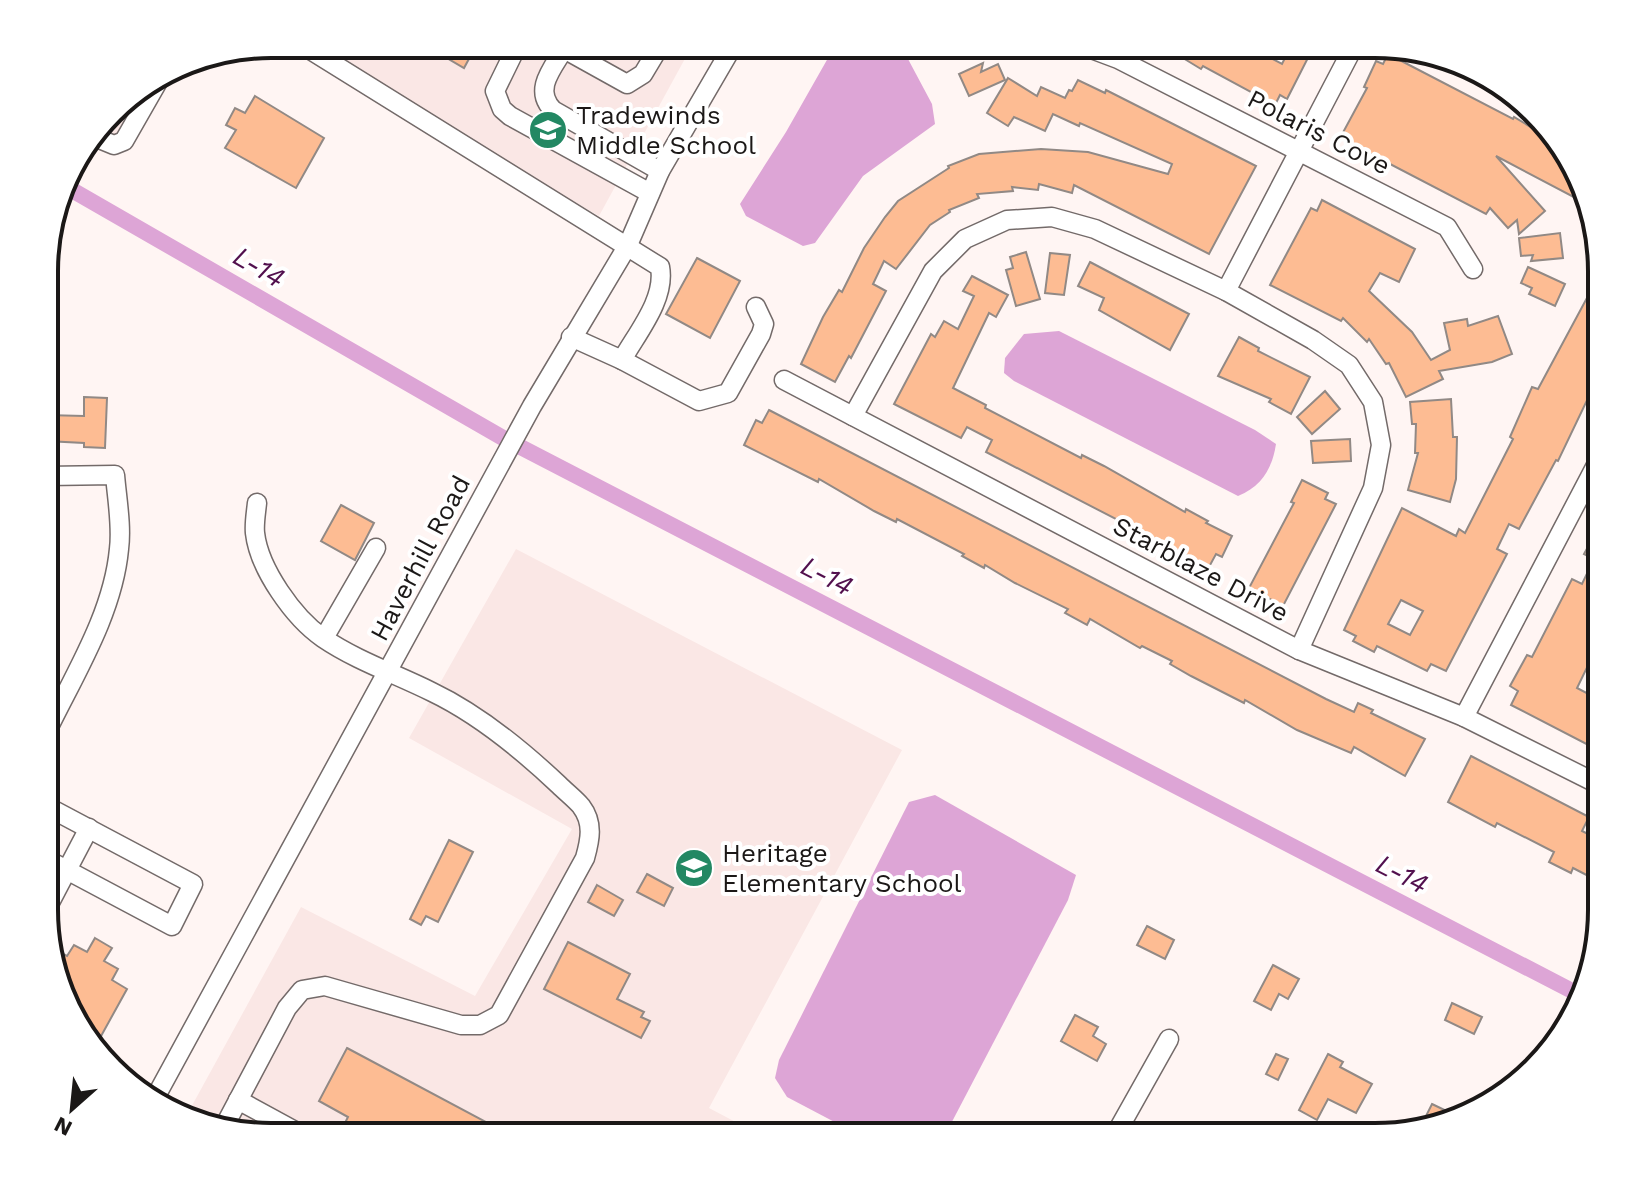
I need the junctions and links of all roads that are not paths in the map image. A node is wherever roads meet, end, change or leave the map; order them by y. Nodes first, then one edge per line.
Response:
1 (324, 58) edge
2 (511, 58) edge
3 (555, 58) edge
4 (579, 58) edge
5 (653, 58) edge
6 (726, 58) edge
7 (1115, 58) edge
8 (1348, 58) edge
9 (149, 97) edge
10 (103, 140) edge
11 (1300, 151) junction
12 (660, 171) junction
13 (650, 193) junction
14 (628, 245) junction
15 (1473, 269) dead end
16 (1226, 291) junction
17 (756, 307) dead end
18 (571, 337) junction
19 (622, 360) junction
20 (784, 380) dead end
21 (853, 416) junction
22 (58, 476) edge
23 (1588, 481) edge
24 (257, 503) dead end
25 (376, 548) dead end
26 (324, 638) junction
27 (1299, 650) junction
28 (387, 673) junction
29 (58, 708) edge
30 (1464, 717) junction
31 (1588, 779) edge
32 (58, 812) edge
33 (89, 828) junction
34 (58, 865) edge
35 (67, 870) junction
36 (58, 887) edge
37 (1169, 1039) dead end
38 (159, 1091) edge
39 (238, 1100) junction
40 (228, 1119) edge
41 (267, 1123) edge
42 (1122, 1123) edge

1 - 14 street
2 - 13 street
3 - 12 street
4 - 5 street
6 - 12 street, Haverhill Road
7 - 11 street, Polaris Cove
8 - 11 street
9 - 10 street
11 - 15 street, Polaris Cove
11 - 16 street
12 - 13 street, Haverhill Road
13 - 14 street, Haverhill Road
14 - 18 street, Haverhill Road
14 - 19 street
16 - 21 street
16 - 27 street
17 - 19 street
18 - 19 street
18 - 28 street, Haverhill Road
20 - 21 street, Starblaze Drive
21 - 27 street, Starblaze Drive
22 - 29 street
23 - 30 street
24 - 26 street
25 - 26 street
26 - 28 street
27 - 30 street, Starblaze Drive
28 - 38 street, Haverhill Road
28 - 39 street
30 - 31 street, Starblaze Drive
32 - 33 street
33 - 35 street
33 - 35 street
34 - 35 street
35 - 36 street
37 - 42 street
39 - 40 street
39 - 41 street

